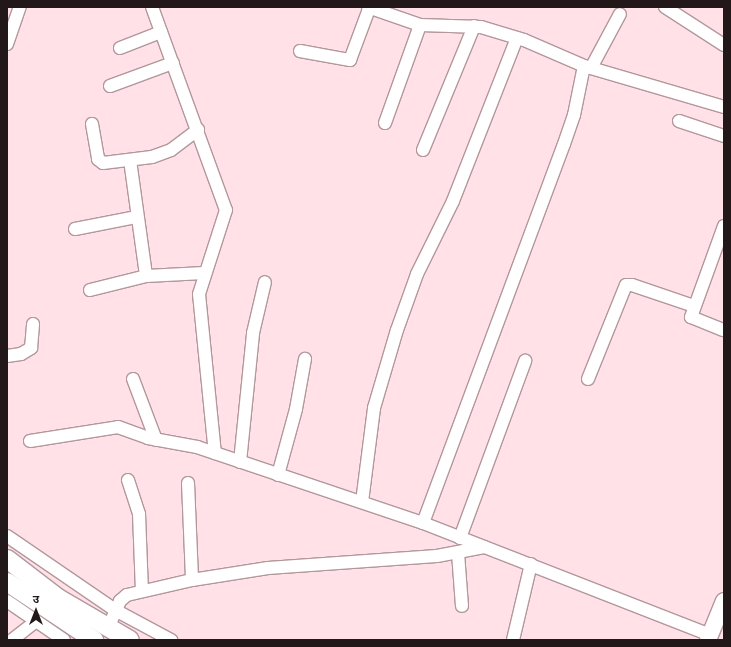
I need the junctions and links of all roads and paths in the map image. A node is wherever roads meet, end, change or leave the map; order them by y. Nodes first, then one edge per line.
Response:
1 (152, 7) edge
2 (665, 7) edge
3 (20, 8) edge
4 (368, 8) edge
5 (620, 14) dead end
6 (420, 25) junction
7 (474, 26) junction
8 (161, 32) junction
9 (517, 38) junction
10 (7, 44) edge
11 (724, 45) edge
12 (120, 48) dead end
13 (300, 51) dead end
14 (173, 63) junction
15 (587, 67) junction
16 (110, 86) dead end
17 (724, 107) edge
18 (679, 121) dead end
19 (385, 123) dead end
20 (92, 124) dead end
21 (198, 130) junction
22 (724, 136) edge
23 (423, 150) dead end
24 (130, 160) junction
25 (137, 218) junction
26 (724, 226) edge
27 (75, 229) dead end
28 (204, 274) junction
29 (146, 276) junction
30 (265, 282) dead end
31 (90, 290) dead end
32 (694, 306) junction
33 (33, 324) dead end
34 (724, 330) edge
35 (7, 356) edge
36 (305, 359) dead end
37 (526, 361) dead end
38 (133, 379) dead end
39 (588, 379) dead end
40 (156, 440) junction
41 (30, 441) dead end
42 (215, 453) junction
43 (240, 462) junction
44 (278, 475) junction
45 (128, 480) dead end
46 (188, 483) dead end
47 (362, 502) junction
48 (423, 523) junction
49 (7, 536) edge
50 (460, 538) junction
51 (484, 547) junction
52 (458, 553) junction
53 (7, 559) edge
54 (532, 564) junction
55 (192, 580) junction
56 (7, 582) edge
57 (142, 591) junction
58 (7, 601) edge
59 (724, 601) edge
60 (462, 606) dead end
61 (115, 610) junction
62 (35, 622) junction
63 (108, 628) junction
64 (709, 638) edge
65 (12, 640) edge
66 (64, 640) edge
67 (94, 640) edge
68 (130, 640) edge
69 (171, 640) edge
70 (513, 640) edge

1 - 8 street
2 - 11 street
3 - 10 street
4 - 6 street
4 - 13 street
5 - 15 street
6 - 7 street
6 - 19 street
7 - 9 street
7 - 23 street
8 - 12 street
8 - 14 street
9 - 15 street
9 - 47 street
14 - 16 street
14 - 21 street
15 - 17 street
15 - 48 street
18 - 22 street
20 - 24 street
21 - 24 street
21 - 28 street
24 - 25 street
25 - 27 street
25 - 29 street
26 - 32 street
28 - 29 street
28 - 42 street
29 - 31 street
30 - 43 street
32 - 34 street
32 - 39 street
33 - 35 street
36 - 44 street
37 - 50 street
38 - 40 street
40 - 41 street
40 - 42 street
42 - 43 street
43 - 44 street
44 - 47 street
45 - 57 street
46 - 55 street
47 - 48 street
48 - 50 street
49 - 61 street
50 - 51 street
51 - 52 street
51 - 54 street
52 - 55 street
52 - 60 street
53 - 63 highway
54 - 64 street
54 - 70 street
55 - 57 street
56 - 67 highway
57 - 61 street
58 - 62 street
59 - 64 main road
61 - 63 street
61 - 69 street
62 - 65 street
62 - 66 street
63 - 68 highway

